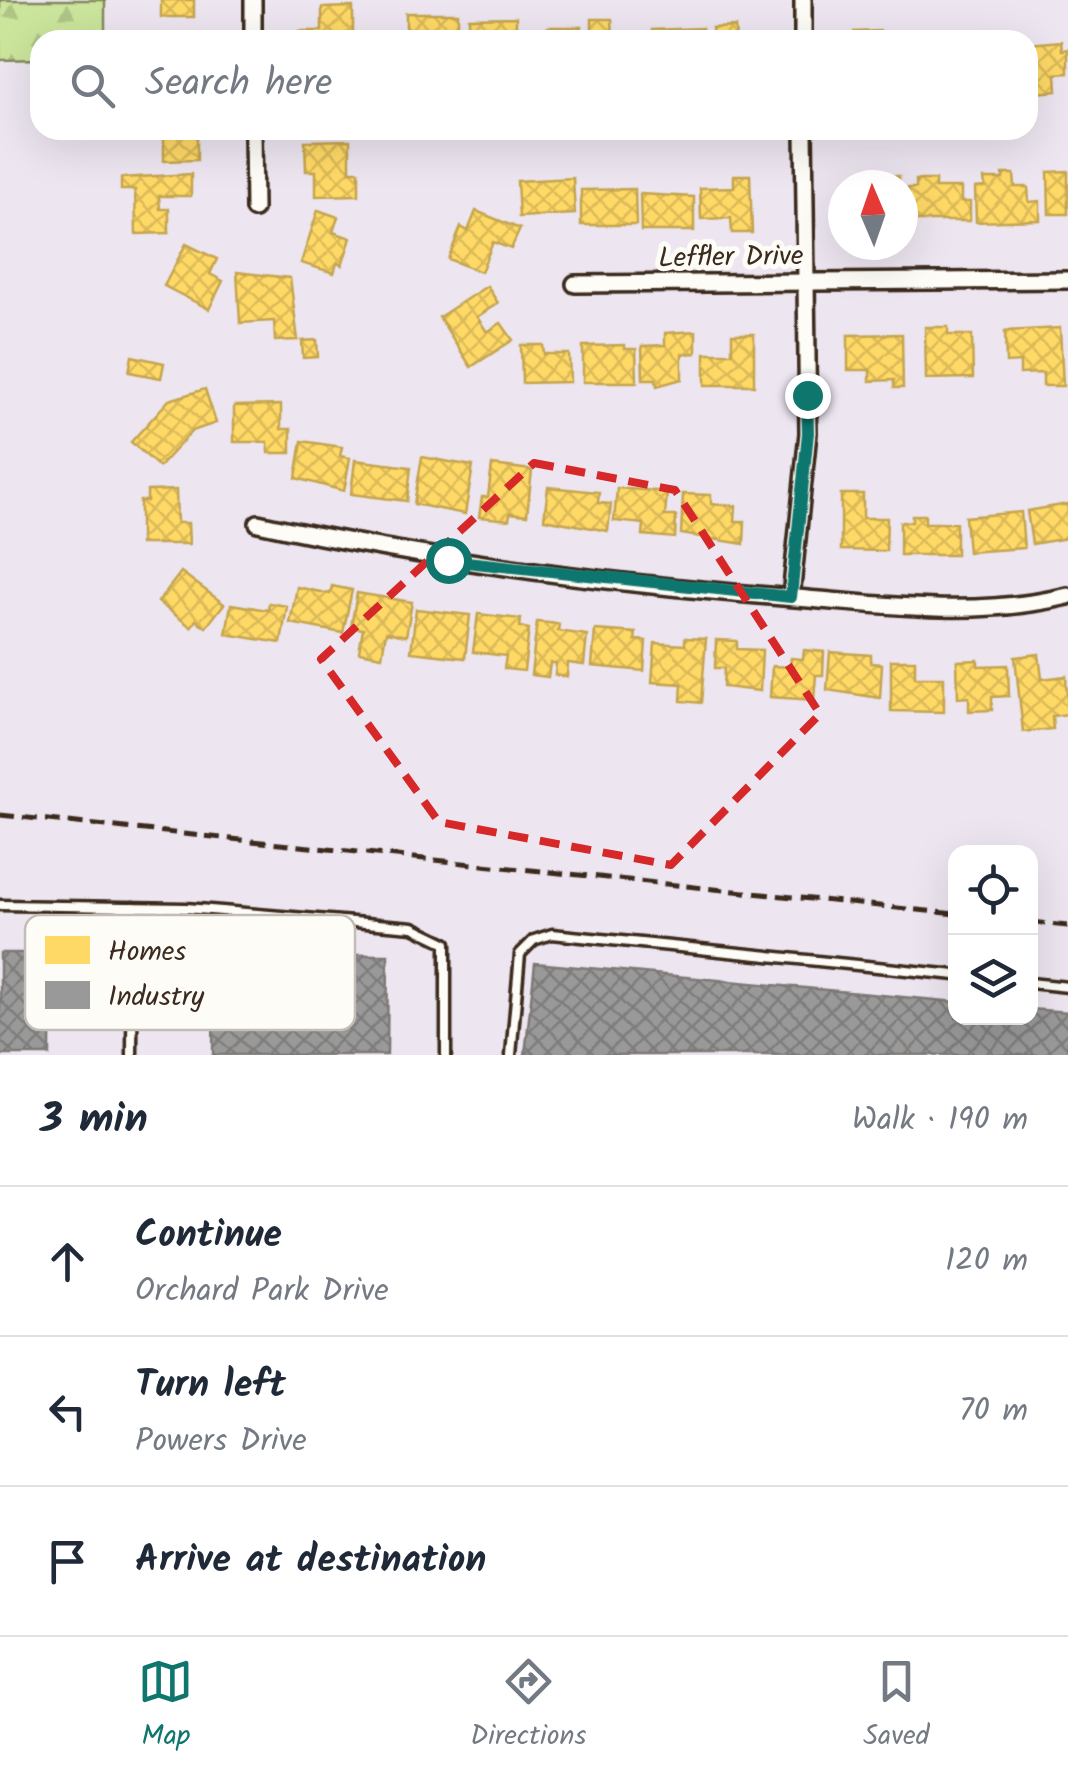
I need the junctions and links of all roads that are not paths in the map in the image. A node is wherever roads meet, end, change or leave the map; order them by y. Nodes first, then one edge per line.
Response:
1 (253, 0) edge
2 (803, 0) edge
3 (253, 30) edge
4 (803, 30) edge
5 (253, 140) edge
6 (804, 140) edge
7 (254, 209) dead end
8 (1068, 280) edge
9 (805, 282) junction
10 (575, 284) dead end
11 (258, 522) dead end
12 (1068, 596) edge
13 (791, 597) junction
14 (0, 904) edge
15 (133, 907) junction
16 (133, 915) edge
17 (245, 915) edge
18 (355, 923) edge
19 (948, 973) edge
20 (1038, 983) edge
21 (1068, 986) edge
22 (132, 1030) edge
23 (132, 1055) edge
24 (446, 1055) edge
25 (511, 1055) edge

1 - 3 street
2 - 4 street
5 - 7 street
6 - 9 street
8 - 9 street, Leffler Drive
9 - 10 street, Leffler Drive
9 - 13 street
11 - 13 street
12 - 13 street
14 - 15 lane
15 - 16 lane
15 - 17 lane
18 - 24 lane
19 - 25 lane
20 - 21 lane
22 - 23 lane

